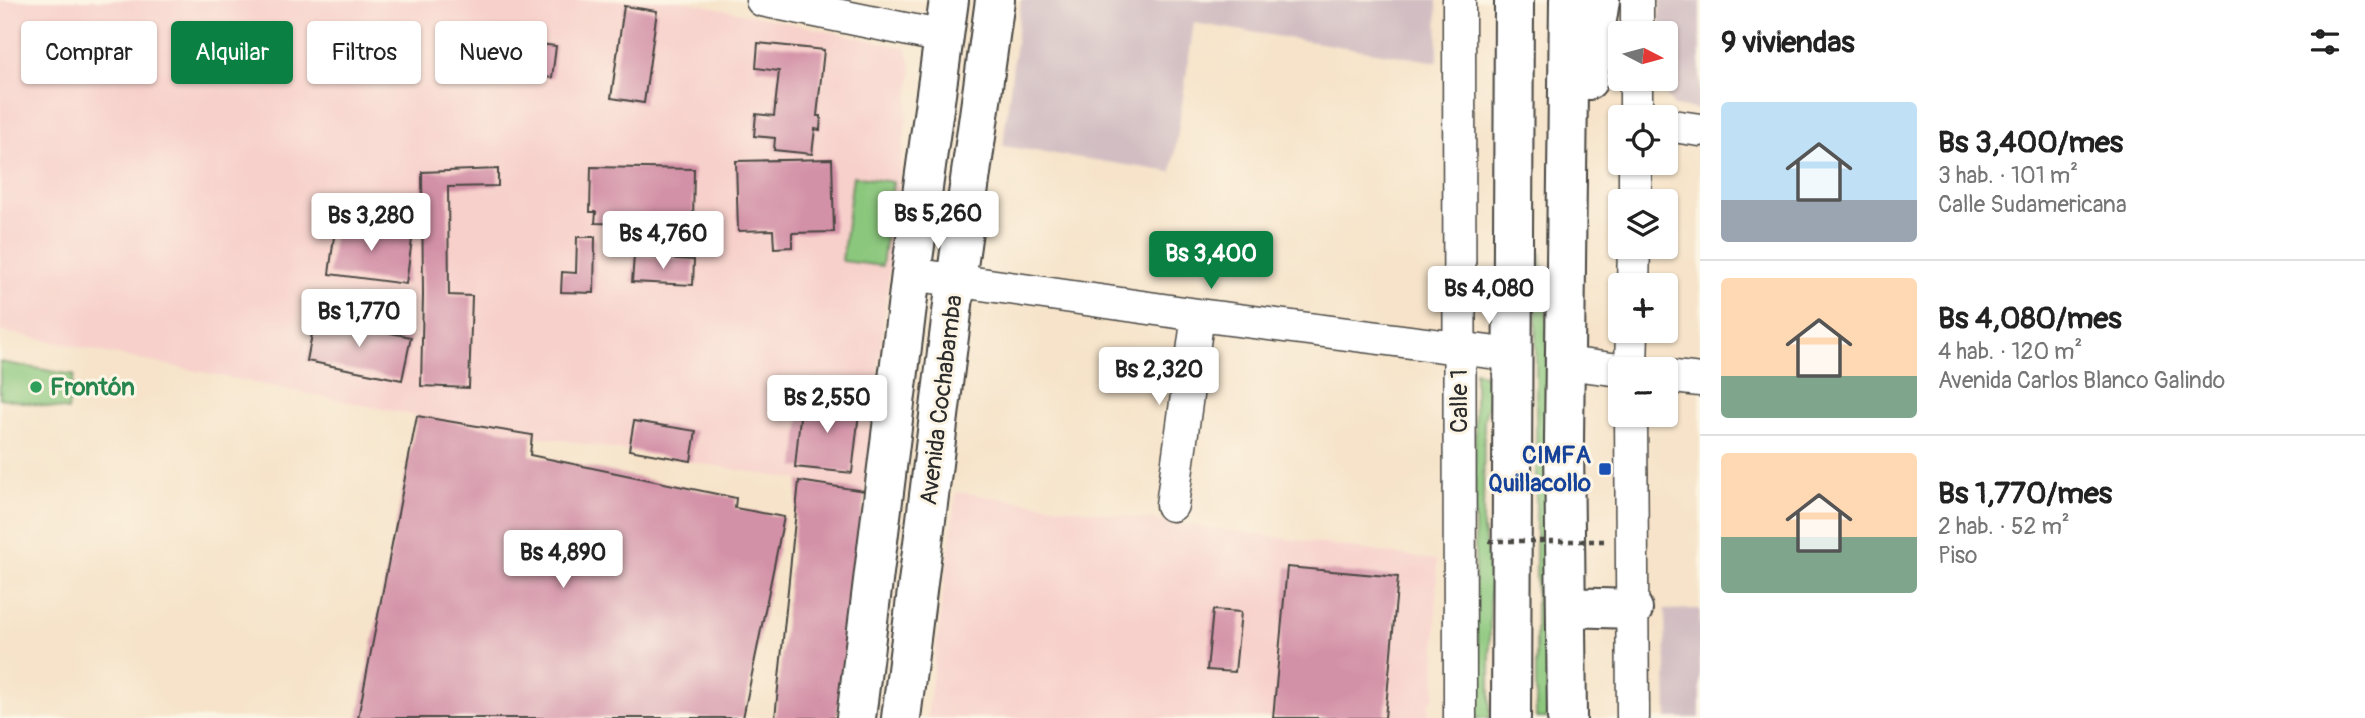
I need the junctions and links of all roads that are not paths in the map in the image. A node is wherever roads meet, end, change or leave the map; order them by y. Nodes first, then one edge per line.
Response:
1 (762, 0) edge
2 (949, 0) edge
3 (995, 0) edge
4 (1459, 0) edge
5 (1514, 0) edge
6 (1569, 0) edge
7 (1600, 0) edge
8 (1637, 0) edge
9 (1636, 21) edge
10 (944, 37) junction
11 (1678, 127) edge
12 (1700, 130) edge
13 (1565, 228) junction
14 (911, 274) junction
15 (956, 281) junction
16 (1198, 315) junction
17 (1459, 349) junction
18 (1513, 355) junction
19 (1565, 363) junction
20 (1608, 368) edge
21 (1678, 377) edge
22 (1700, 380) edge
23 (1632, 427) edge
24 (1172, 505) dead end
25 (1566, 607) junction
26 (1633, 608) junction
27 (856, 718) edge
28 (901, 718) edge
29 (1460, 718) edge
30 (1511, 718) edge
31 (1567, 718) edge
32 (1633, 718) edge

1 - 10 street
2 - 10 main road, Avenida Cochabamba
3 - 15 main road, Avenida Cochabamba
4 - 17 street, Calle 1
5 - 18 main road
6 - 13 main road
7 - 13 main road
8 - 9 street
10 - 14 main road, Avenida Cochabamba
11 - 12 street
13 - 19 main road
14 - 15 street
14 - 27 main road, Avenida Cochabamba
15 - 16 street
15 - 28 main road, Avenida Cochabamba
16 - 17 street
16 - 24 street
17 - 18 street
17 - 29 street, Calle 1
18 - 30 main road
19 - 20 street
19 - 25 main road
21 - 22 street
23 - 26 street
25 - 26 main road
25 - 31 main road
26 - 32 street

